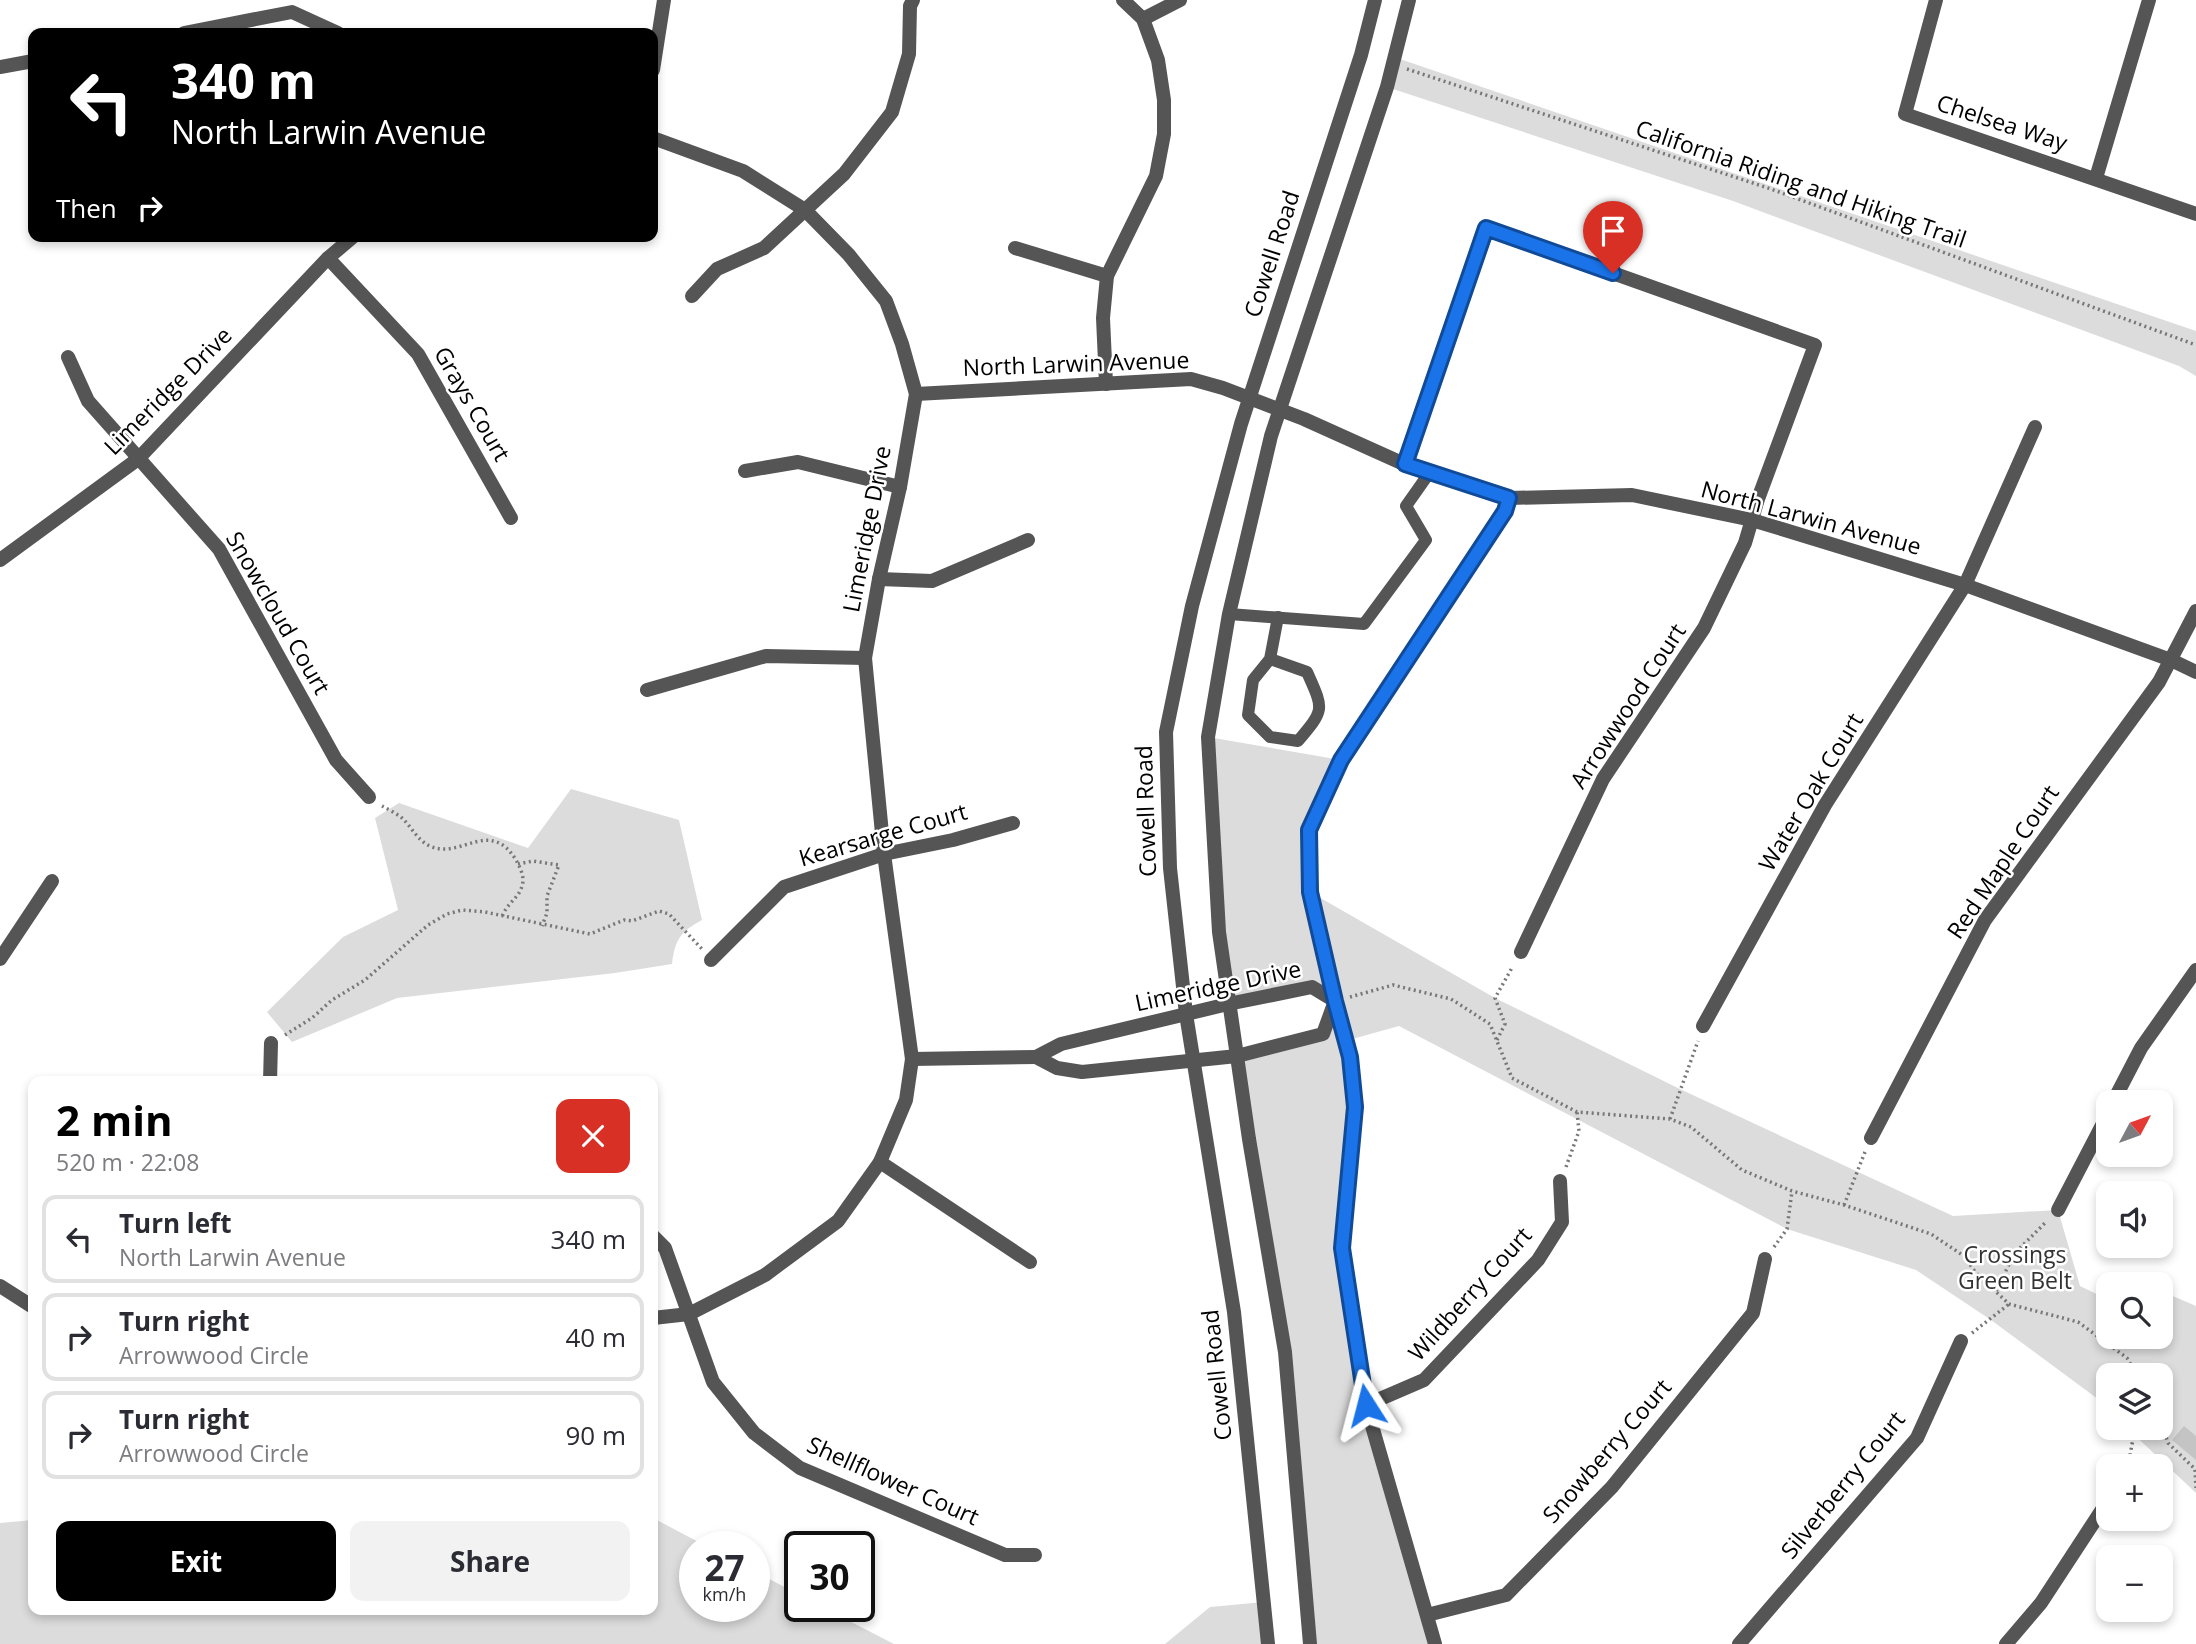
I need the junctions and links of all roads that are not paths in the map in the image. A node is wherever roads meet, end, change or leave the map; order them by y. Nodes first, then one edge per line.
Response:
1 (664, 0) edge
2 (913, 0) edge
3 (1123, 0) edge
4 (1180, 0) edge
5 (1375, 0) edge
6 (1409, 0) edge
7 (1936, 0) edge
8 (2149, 0) edge
9 (1143, 19) junction
10 (210, 28) edge
11 (327, 28) edge
12 (658, 38) edge
13 (28, 62) edge
14 (0, 67) edge
15 (658, 140) edge
16 (2096, 178) junction
17 (805, 210) junction
18 (2196, 214) edge
19 (347, 242) edge
20 (1015, 248) dead end
21 (328, 258) junction
22 (1107, 276) junction
23 (692, 296) dead end
24 (68, 357) dead end
25 (1106, 384) junction
26 (916, 394) junction
27 (1249, 398) junction
28 (1279, 410) junction
29 (2035, 427) dead end
30 (138, 459) junction
31 (1405, 464) junction
32 (745, 471) dead end
33 (1430, 472) junction
34 (900, 487) junction
35 (1509, 498) junction
36 (511, 518) dead end
37 (1752, 520) junction
38 (1028, 540) dead end
39 (0, 561) edge
40 (879, 579) junction
41 (1965, 585) junction
42 (2196, 611) edge
43 (1229, 614) junction
44 (1278, 617) junction
45 (865, 657) junction
46 (1270, 659) junction
47 (2171, 660) junction
48 (2196, 672) edge
49 (648, 690) dead end
50 (369, 797) road end
51 (1013, 822) dead end
52 (884, 854) junction
53 (52, 881) dead end
54 (1521, 952) road end
55 (0, 959) edge
56 (711, 960) road end
57 (2196, 970) edge
58 (1335, 1001) junction
59 (1228, 1004) junction
60 (1186, 1014) junction
61 (1703, 1026) road end
62 (271, 1043) road end
63 (1237, 1056) junction
64 (1036, 1057) junction
65 (912, 1059) junction
66 (1194, 1060) junction
67 (270, 1076) edge
68 (2119, 1090) edge
69 (2096, 1137) edge
70 (1871, 1138) road end
71 (880, 1163) junction
72 (1560, 1181) road end
73 (2058, 1210) road end
74 (658, 1241) edge
75 (1765, 1259) road end
76 (1030, 1262) dead end
77 (0, 1286) edge
78 (28, 1304) edge
79 (689, 1314) junction
80 (658, 1317) edge
81 (1961, 1341) road end
82 (1366, 1405) junction
83 (2096, 1519) edge
84 (1035, 1555) dead end
85 (1427, 1615) junction
86 (1268, 1644) edge
87 (1310, 1644) edge
88 (1435, 1644) edge
89 (1739, 1644) edge
90 (2006, 1644) edge

1 - 12 street
2 - 17 street
3 - 9 street
4 - 9 street
5 - 27 street, Cowell Road
6 - 28 street
7 - 16 street, Chelsea Way
8 - 16 street
9 - 22 street
10 - 11 street
13 - 14 street
15 - 17 street, Limeridge Drive
16 - 18 street, Chelsea Way
17 - 23 street
17 - 26 street, Limeridge Drive
19 - 21 street, Limeridge Drive
20 - 22 street
21 - 30 street, Limeridge Drive
21 - 36 street, Grays Court
22 - 25 street
24 - 30 street, Snowcloud Court
25 - 26 street, North Larwin Avenue
25 - 27 street, North Larwin Avenue
26 - 34 street, Limeridge Drive
27 - 28 street, North Larwin Avenue
27 - 60 street, Cowell Road
28 - 31 street, North Larwin Avenue
28 - 43 street
29 - 41 street, Water Oak Court
30 - 39 street, Limeridge Drive
30 - 50 street, Snowcloud Court
31 - 33 street, North Larwin Avenue
31 - 37 street, Arrowwood Court
32 - 34 street
33 - 35 street, North Larwin Avenue
33 - 44 lane
34 - 40 street, Limeridge Drive
35 - 37 street, North Larwin Avenue
35 - 58 street
37 - 41 street, North Larwin Avenue
37 - 54 street, Arrowwood Court
38 - 40 street
40 - 45 street, Limeridge Drive
41 - 47 street, North Larwin Avenue
41 - 61 street, Water Oak Court
42 - 47 street, Red Maple Court
43 - 44 lane
43 - 59 street
44 - 46 lane
45 - 49 street
45 - 52 street, Limeridge Drive
46 - 46 lane
47 - 48 street, North Larwin Avenue
47 - 70 street, Red Maple Court
51 - 52 street, Kearsarge Court
52 - 56 street, Kearsarge Court
52 - 65 street, Limeridge Drive
53 - 55 street
57 - 68 street
58 - 59 street, Limeridge Drive
58 - 63 street, Limeridge Drive
58 - 82 street
59 - 60 street, Limeridge Drive
59 - 63 street
60 - 64 street, Limeridge Drive
60 - 66 street, Cowell Road
62 - 67 street
63 - 66 street, Limeridge Drive
63 - 87 street
64 - 65 street, Limeridge Drive
64 - 66 street, Limeridge Drive
65 - 71 street, Limeridge Drive
66 - 86 street, Cowell Road
69 - 73 street
71 - 76 street
71 - 79 street, Limeridge Drive
72 - 82 street, Wildberry Court
74 - 79 street, Shellflower Court
75 - 85 street, Snowberry Court
77 - 78 street
79 - 80 street, Limeridge Drive
79 - 84 street, Shellflower Court
81 - 89 street, Silverberry Court
82 - 85 street
83 - 90 street
85 - 88 street

